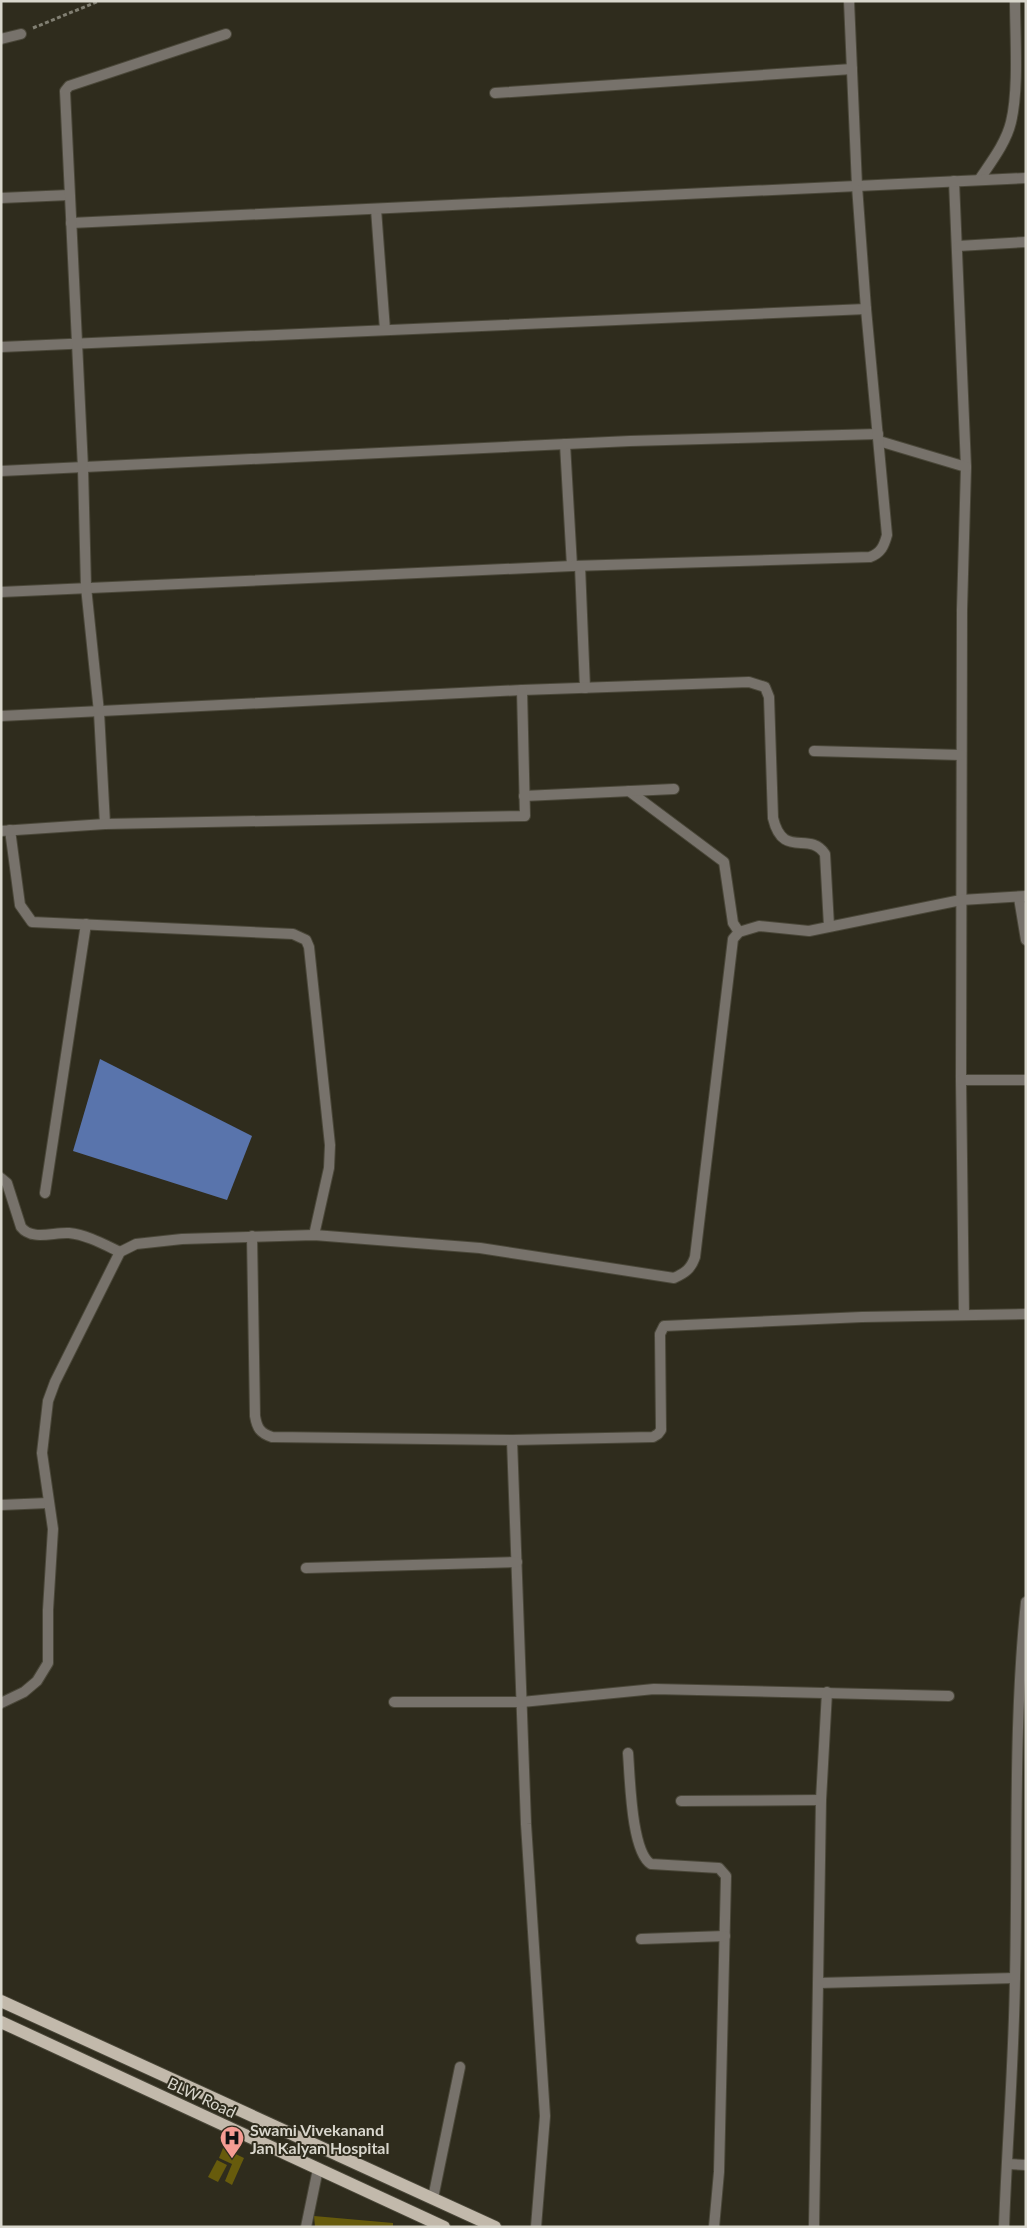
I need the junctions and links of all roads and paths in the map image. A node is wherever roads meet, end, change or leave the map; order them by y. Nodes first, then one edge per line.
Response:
1 (99, 1) edge
2 (849, 1) edge
3 (1015, 1) edge
4 (21, 34) joint
5 (226, 34) dead end
6 (1, 39) edge
7 (852, 68) junction
8 (495, 93) dead end
9 (1026, 178) edge
10 (980, 180) junction
11 (954, 181) junction
12 (857, 186) junction
13 (69, 195) junction
14 (1, 198) edge
15 (376, 209) junction
16 (71, 223) junction
17 (1026, 242) edge
18 (958, 246) junction
19 (866, 310) junction
20 (385, 330) junction
21 (78, 344) junction
22 (1, 347) edge
23 (878, 437) junction
24 (565, 444) junction
25 (966, 467) junction
26 (83, 468) junction
27 (1, 472) edge
28 (576, 566) junction
29 (86, 587) junction
30 (1, 592) edge
31 (585, 688) junction
32 (522, 690) junction
33 (99, 712) junction
34 (1, 716) edge
35 (814, 751) dead end
36 (962, 755) junction
37 (674, 789) dead end
38 (629, 791) junction
39 (524, 796) junction
40 (105, 824) junction
41 (6, 830) edge
42 (1022, 897) edge
43 (961, 900) junction
44 (86, 924) junction
45 (829, 926) junction
46 (739, 932) junction
47 (1026, 940) edge
48 (962, 1080) junction
49 (1026, 1080) edge
50 (1, 1178) edge
51 (45, 1193) dead end
52 (314, 1235) junction
53 (252, 1236) junction
54 (120, 1252) junction
55 (1026, 1314) edge
56 (964, 1315) junction
57 (512, 1440) junction
58 (48, 1503) junction
59 (1, 1505) edge
60 (517, 1562) junction
61 (306, 1568) dead end
62 (1026, 1602) edge
63 (827, 1692) junction
64 (949, 1696) dead end
65 (394, 1702) dead end
66 (522, 1702) junction
67 (1, 1703) edge
68 (628, 1753) dead end
69 (821, 1800) junction
70 (681, 1801) dead end
71 (1021, 1835) edge
72 (725, 1936) junction
73 (642, 1939) dead end
74 (1016, 1978) junction
75 (818, 1983) junction
76 (1, 2001) edge
77 (1, 2022) edge
78 (460, 2067) dead end
79 (1006, 2164) junction
80 (1026, 2165) edge
81 (318, 2169) junction
82 (433, 2198) junction
83 (429, 2223) edge
84 (306, 2227) edge
85 (444, 2227) edge
86 (495, 2227) edge
87 (536, 2227) edge
88 (714, 2227) edge
89 (814, 2227) edge
90 (1004, 2227) edge

1 - 4 path
2 - 7 street
3 - 10 street
4 - 6 street
5 - 13 street
7 - 8 street
7 - 12 street
9 - 10 street
10 - 11 street
11 - 12 street
11 - 18 street
12 - 15 street
12 - 19 street
13 - 14 street
13 - 16 street
15 - 16 street
15 - 20 street
16 - 21 street
17 - 18 street
18 - 25 street
19 - 20 street
19 - 23 street
20 - 21 street
21 - 22 street
21 - 26 street
23 - 24 street
23 - 25 street
23 - 28 street
24 - 26 street
24 - 28 street
25 - 36 street
26 - 27 street
26 - 29 street
28 - 29 street
28 - 31 street
29 - 30 street
29 - 33 street
31 - 32 street
31 - 45 street
32 - 33 street
32 - 39 street
33 - 34 street
33 - 40 street
35 - 36 street
36 - 43 street
37 - 38 street
38 - 39 street
38 - 46 street
39 - 40 street
40 - 41 street
41 - 44 street
42 - 43 street
42 - 47 street
43 - 45 street
43 - 48 street
44 - 51 street
44 - 52 street
45 - 46 street
46 - 52 street
48 - 49 street
48 - 56 street
50 - 54 street
52 - 53 street
53 - 54 street
53 - 57 street
54 - 58 street
55 - 56 street
56 - 57 street
57 - 60 street
58 - 59 street
58 - 67 street
60 - 61 street
60 - 66 street
62 - 71 street
63 - 64 street
63 - 66 street
63 - 69 street
65 - 66 street
66 - 87 street
68 - 72 street
69 - 70 street
69 - 75 street
71 - 74 street
72 - 73 street
72 - 88 street
74 - 75 street
74 - 79 street
75 - 89 street
76 - 82 main road
77 - 81 main road, BLW Road
78 - 82 street
79 - 80 street
79 - 90 street
81 - 83 main road, BLW Road
81 - 84 street
82 - 86 main road
83 - 85 main road, BLW Road

